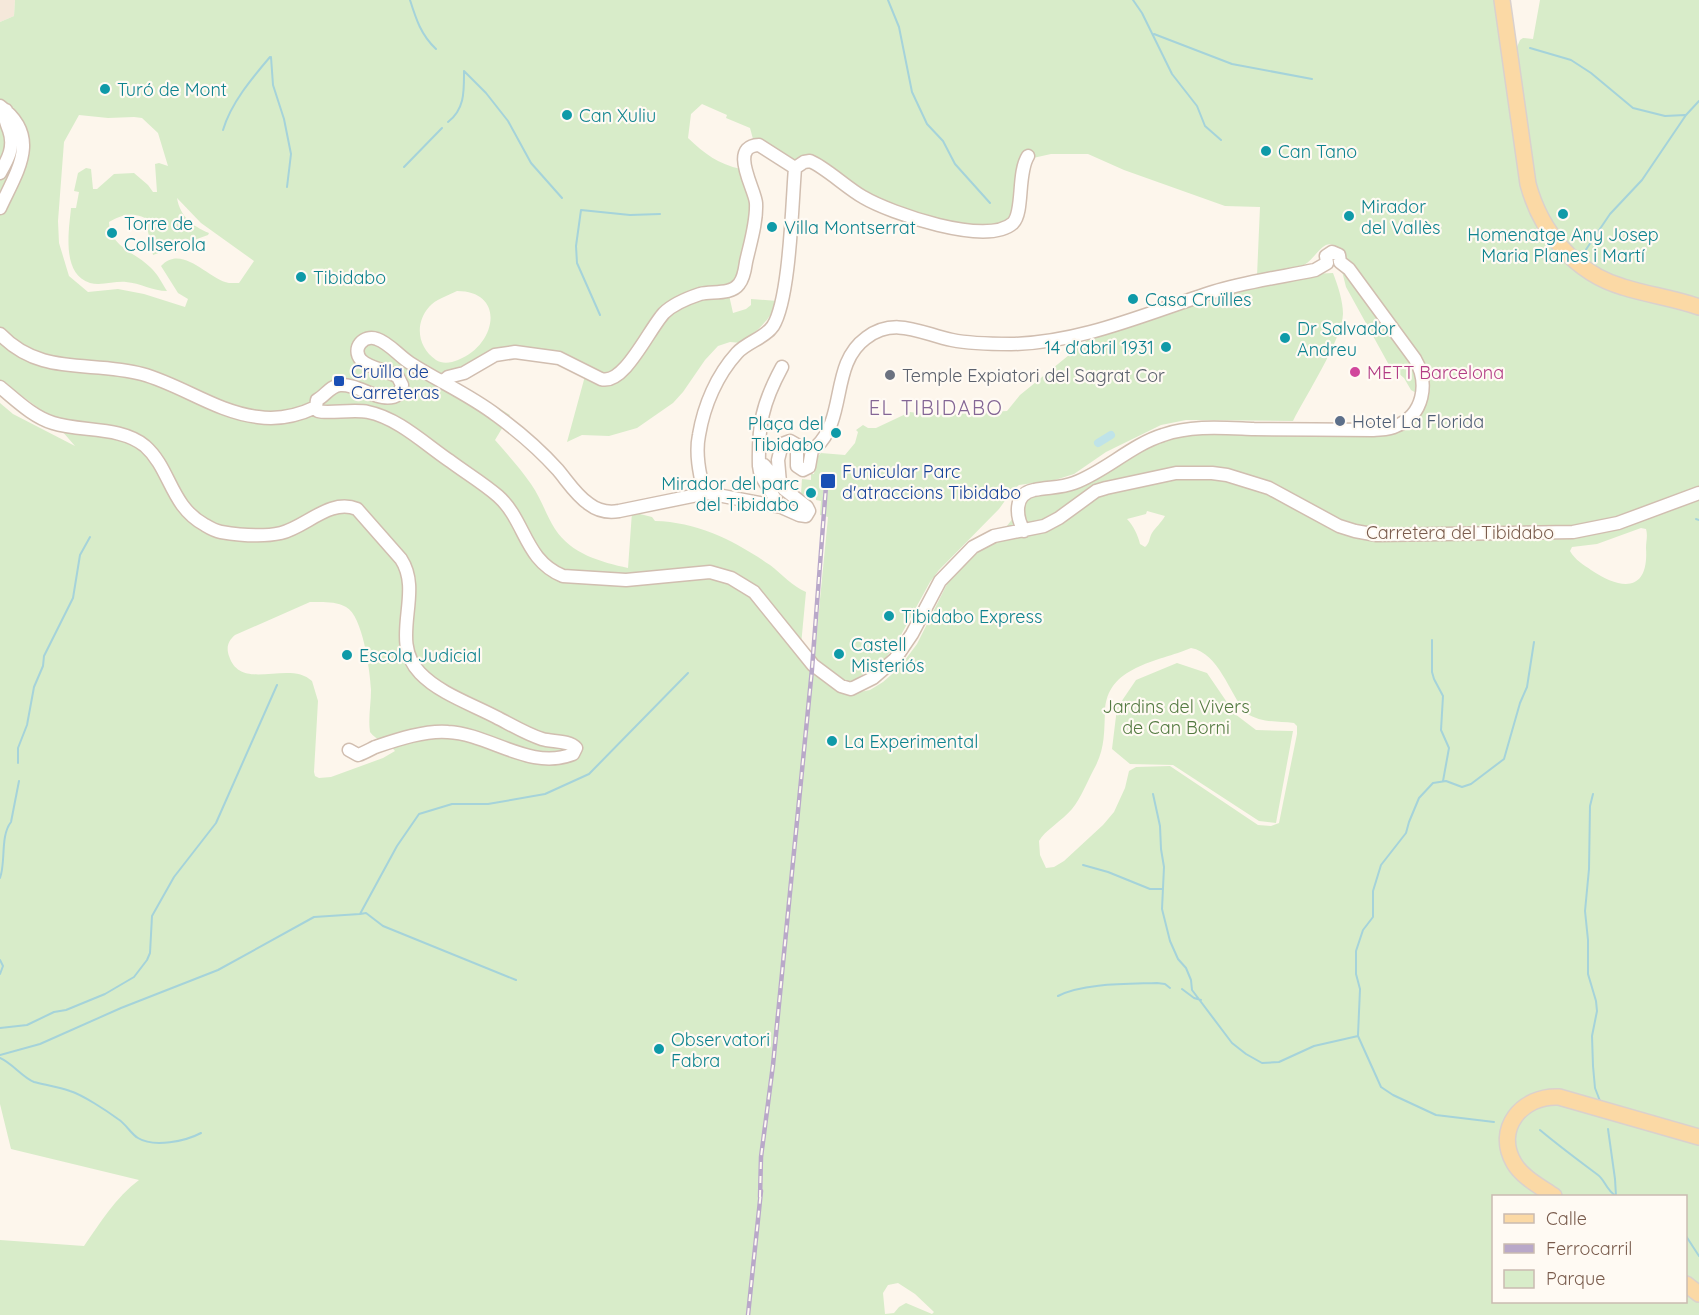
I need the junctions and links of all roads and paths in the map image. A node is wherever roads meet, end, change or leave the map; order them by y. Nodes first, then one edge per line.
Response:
1 (1502, 0) edge
2 (3, 108) edge
3 (1028, 156) dead end
4 (795, 168) junction
5 (0, 173) edge
6 (0, 208) edge
7 (1699, 307) edge
8 (0, 334) edge
9 (782, 368) dead end
10 (442, 382) junction
11 (0, 387) edge
12 (322, 405) junction
13 (759, 466) junction
14 (780, 483) junction
15 (1699, 493) edge
16 (704, 494) junction
17 (777, 506) junction
18 (1024, 531) junction
19 (349, 750) dead end
20 (1699, 1137) edge
21 (1699, 1141) edge
22 (1552, 1195) edge
23 (1560, 1195) edge
24 (1687, 1285) edge
25 (1687, 1292) edge
26 (1699, 1294) edge
27 (1699, 1301) edge

1 - 7 main road
2 - 5 street
2 - 6 street
3 - 4 street
4 - 10 street
4 - 16 street
8 - 12 street
9 - 13 street
10 - 12 street
10 - 16 street
11 - 19 street
12 - 18 street, Carretera del Tibidabo
13 - 14 street
13 - 17 street
14 - 17 street
14 - 18 street
15 - 18 street, Carretera del Tibidabo
16 - 17 street
20 - 22 main road
21 - 23 main road
24 - 26 main road
25 - 27 main road

